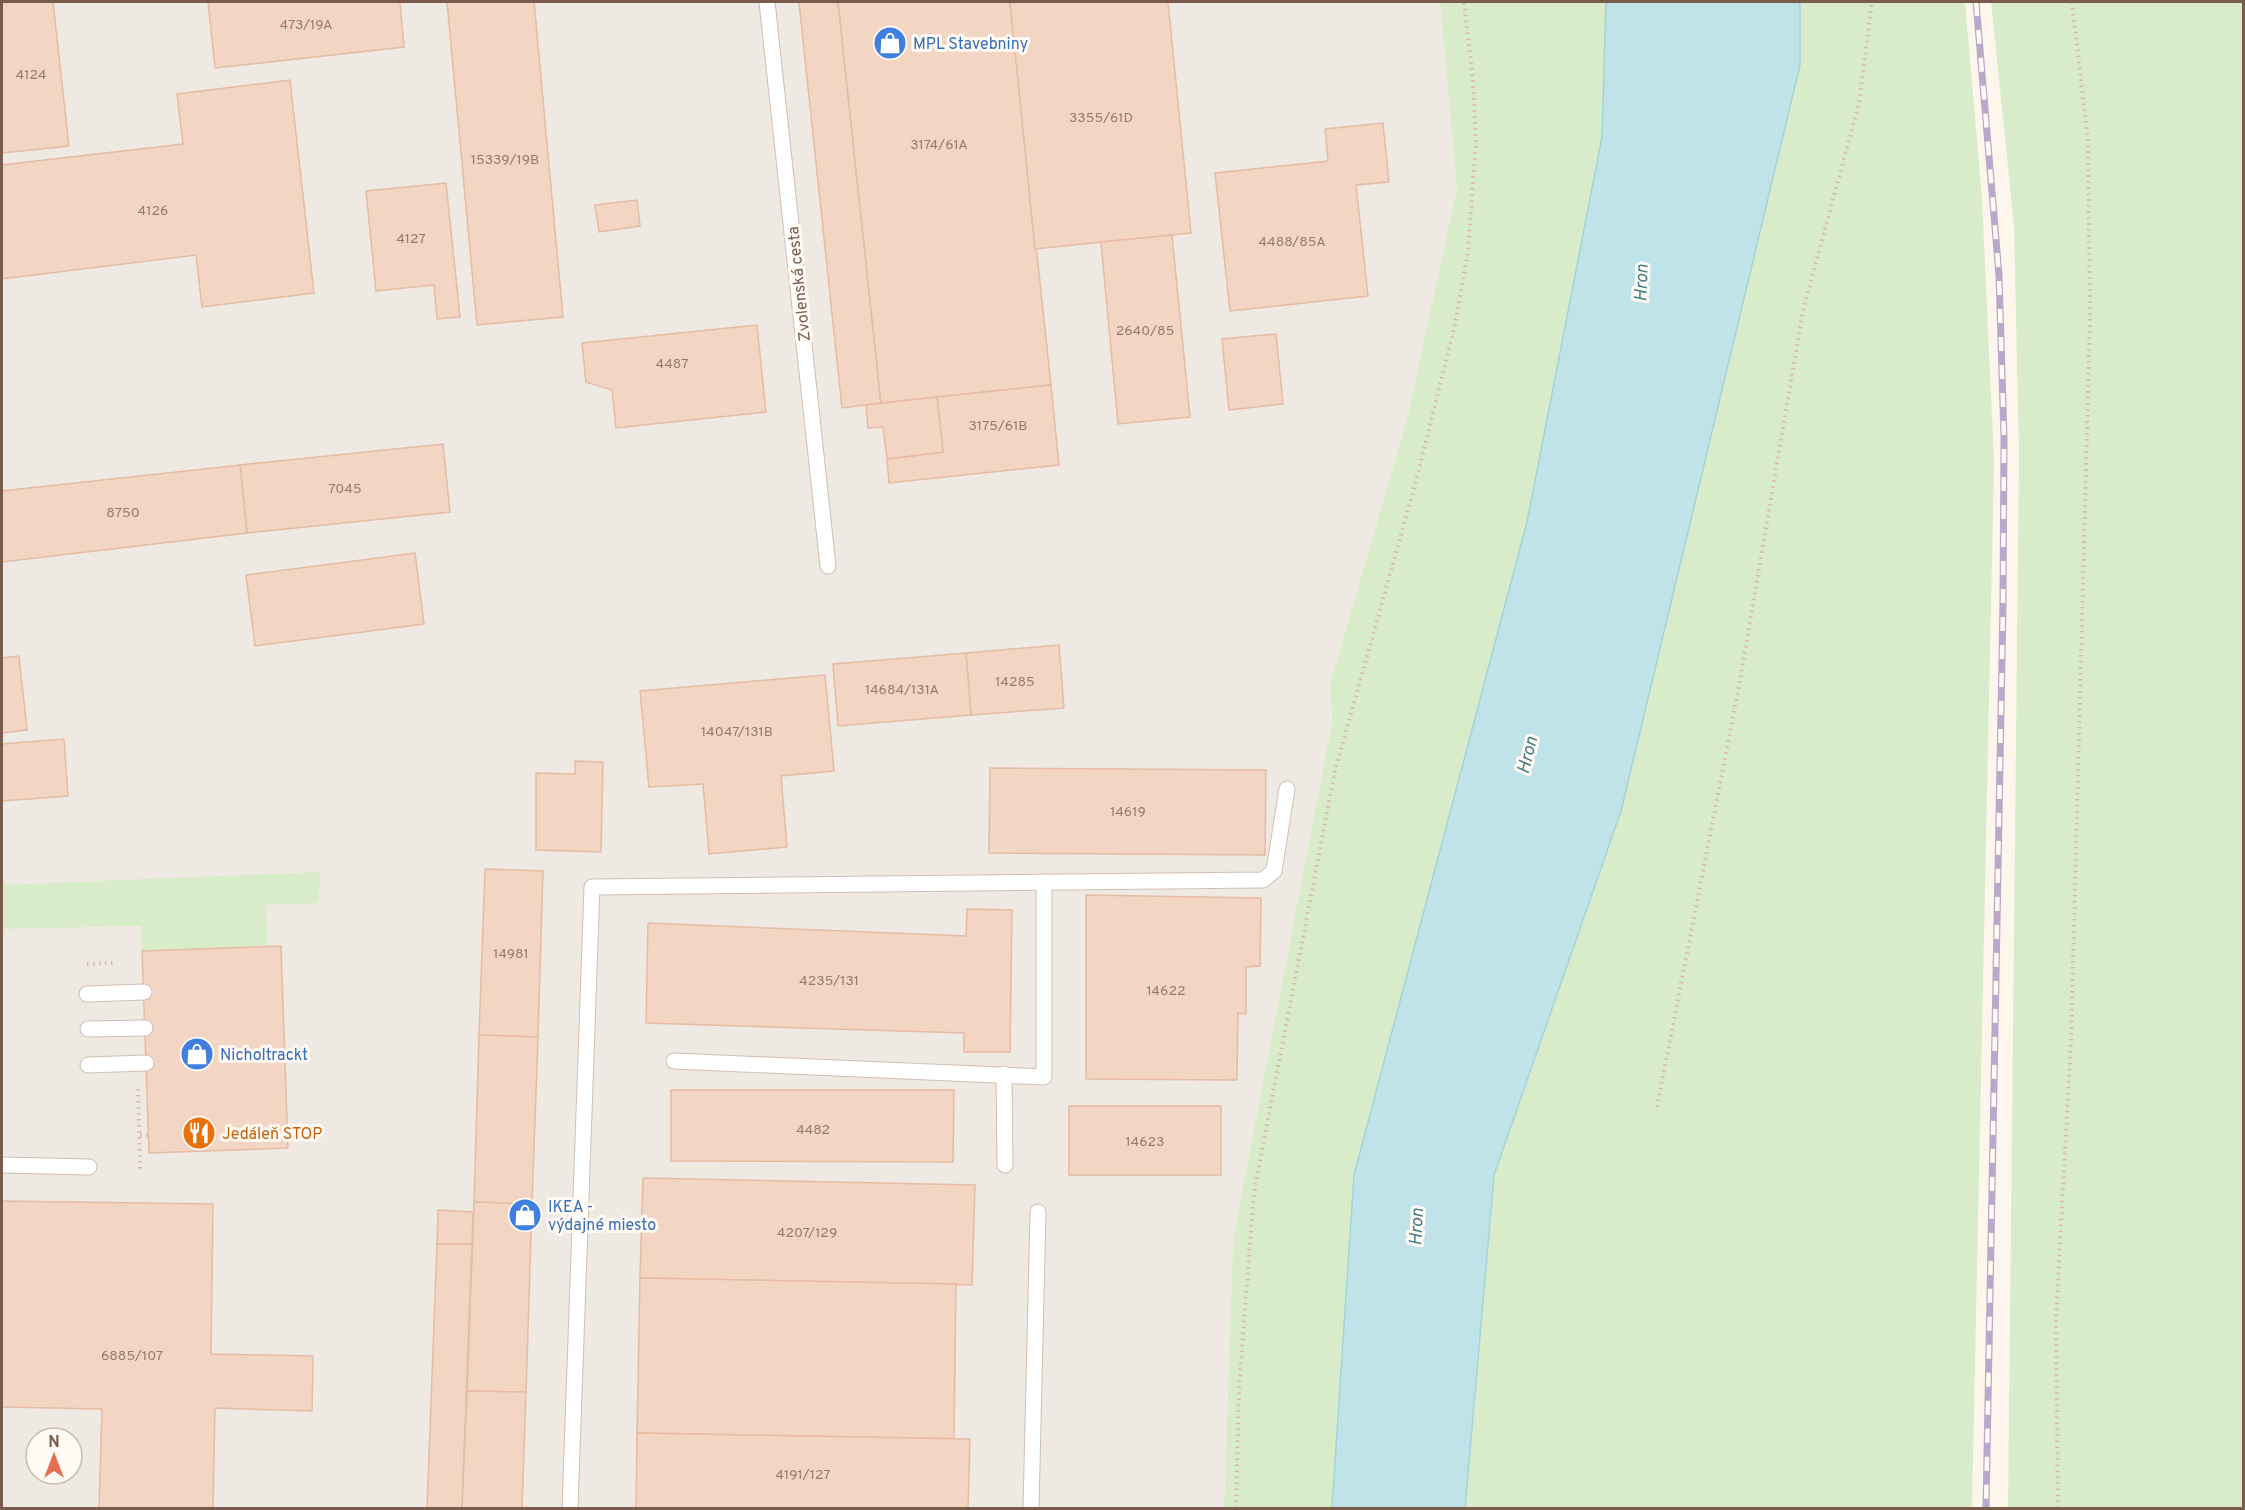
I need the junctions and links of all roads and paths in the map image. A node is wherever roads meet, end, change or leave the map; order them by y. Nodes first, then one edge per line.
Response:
1 (767, 2) edge
2 (1464, 2) edge
3 (1872, 2) edge
4 (2072, 2) edge
5 (828, 566) dead end
6 (1287, 789) dead end
7 (1044, 882) junction
8 (144, 992) dead end
9 (87, 994) dead end
10 (145, 1028) dead end
11 (88, 1029) dead end
12 (674, 1061) dead end
13 (146, 1063) dead end
14 (88, 1065) dead end
15 (1004, 1074) junction
16 (1658, 1107) dead end
17 (140, 1135) dead end
18 (148, 1135) dead end
19 (2, 1165) edge
20 (1005, 1165) dead end
21 (89, 1167) dead end
22 (1038, 1212) dead end
23 (570, 1509) edge
24 (1031, 1509) edge
25 (1236, 1509) edge
26 (2058, 1509) edge

1 - 5 lane, Zvolenská cesta
2 - 25 path
3 - 16 path
4 - 26 path
6 - 7 lane
7 - 15 lane
7 - 23 lane
8 - 9 lane
10 - 11 lane
12 - 15 lane
13 - 14 lane
15 - 20 lane
17 - 18 path
19 - 21 lane
22 - 24 lane

